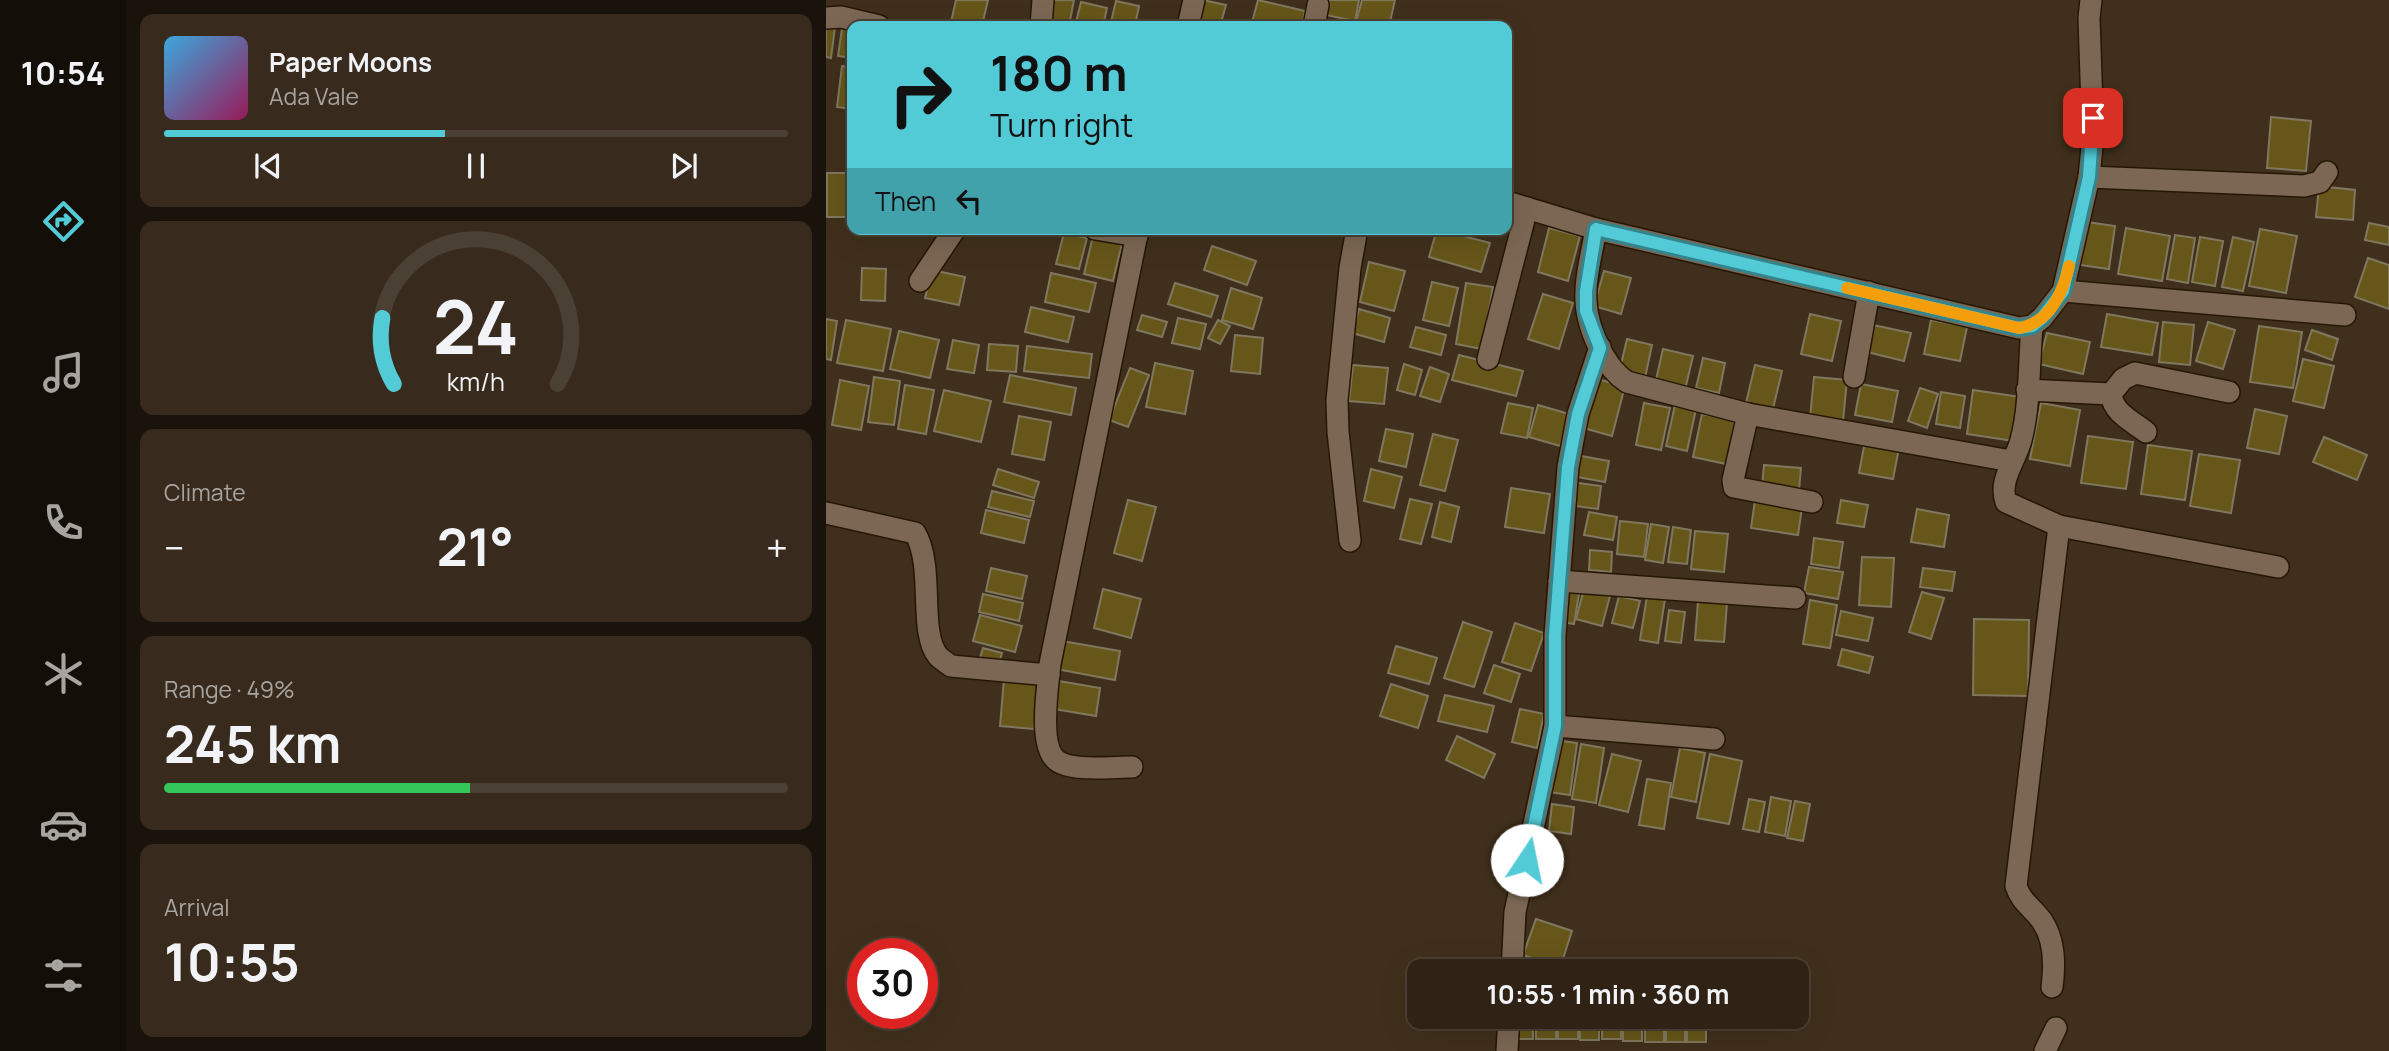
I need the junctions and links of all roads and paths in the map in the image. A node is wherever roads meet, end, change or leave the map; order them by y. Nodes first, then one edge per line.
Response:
1 (1043, 0) edge
2 (1194, 0) edge
3 (2091, 0) edge
4 (826, 18) edge
5 (858, 21) edge
6 (1041, 21) edge
7 (1189, 21) edge
8 (2327, 172) dead end
9 (2089, 177) junction
10 (1512, 203) edge
11 (1528, 208) junction
12 (1596, 229) junction
13 (952, 235) edge
14 (1138, 235) edge
15 (1356, 235) edge
16 (920, 281) dead end
17 (2063, 291) junction
18 (1869, 292) junction
19 (2345, 315) dead end
20 (2032, 326) junction
21 (1600, 348) junction
22 (1488, 359) dead end
23 (1854, 377) dead end
24 (2027, 390) junction
25 (2229, 392) dead end
26 (2111, 394) junction
27 (1748, 414) junction
28 (2146, 432) dead end
29 (2011, 461) junction
30 (1812, 502) dead end
31 (826, 513) edge
32 (2059, 526) junction
33 (1350, 541) dead end
34 (2278, 567) dead end
35 (1559, 581) junction
36 (1795, 598) dead end
37 (1049, 676) junction
38 (1555, 726) junction
39 (1714, 739) dead end
40 (1132, 767) dead end
41 (1513, 959) edge
42 (2052, 987) dead end
43 (2056, 1028) dead end
44 (1508, 1029) edge
45 (1507, 1051) edge
46 (2045, 1051) edge

1 - 6 street
2 - 7 street
3 - 9 street
4 - 5 street
8 - 9 street
9 - 17 street
10 - 11 street
11 - 12 street
11 - 22 street
12 - 18 street
12 - 21 street
13 - 16 street
14 - 37 street
15 - 33 street
17 - 19 street
17 - 20 street
18 - 20 street
18 - 23 street
20 - 24 street
21 - 27 street
21 - 35 street
24 - 26 street
24 - 29 street
25 - 26 street
26 - 28 street
27 - 29 street
27 - 30 street
29 - 32 street
31 - 37 street
32 - 34 street
32 - 42 street
35 - 36 street
35 - 38 street
37 - 40 street
38 - 39 street
38 - 41 street
43 - 46 street
44 - 45 street

